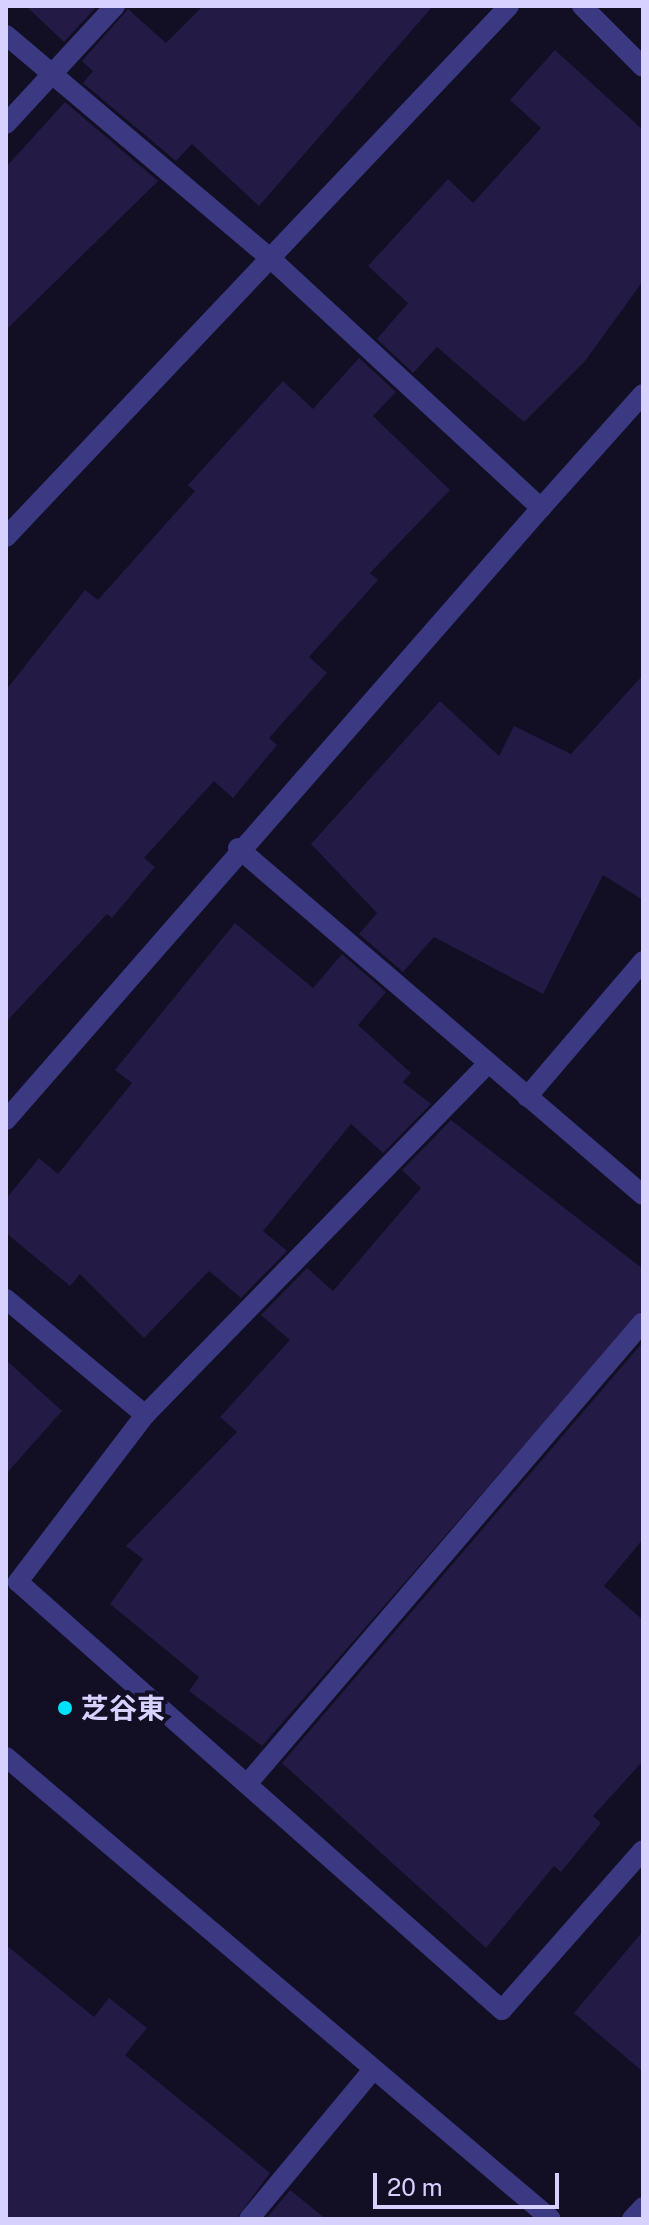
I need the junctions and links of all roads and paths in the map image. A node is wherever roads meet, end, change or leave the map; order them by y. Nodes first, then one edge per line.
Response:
1 (115, 6) edge
2 (509, 6) edge
3 (582, 6) edge
4 (6, 35) edge
5 (643, 67) edge
6 (51, 76) junction
7 (6, 124) edge
8 (270, 258) junction
9 (643, 394) edge
10 (541, 508) junction
11 (6, 537) edge
12 (238, 848) junction
13 (643, 961) edge
14 (489, 1063) junction
15 (527, 1097) junction
16 (6, 1120) edge
17 (643, 1195) edge
18 (6, 1299) edge
19 (643, 1322) edge
20 (145, 1415) junction
21 (6, 1757) edge
22 (247, 1784) junction
23 (643, 1850) edge
24 (372, 2071) junction
25 (643, 2207) edge
26 (249, 2219) edge
27 (551, 2219) edge
28 (632, 2219) edge

1 - 6 street
2 - 8 street
3 - 5 street
4 - 6 street
6 - 7 street
6 - 8 street
8 - 10 street
8 - 11 street
9 - 10 street
10 - 12 street
12 - 14 street
12 - 16 street
13 - 15 street
14 - 15 street
14 - 20 street
15 - 17 street
18 - 20 street
19 - 22 street
20 - 22 street
21 - 24 street
22 - 23 street
24 - 26 street
24 - 27 street
25 - 28 street

